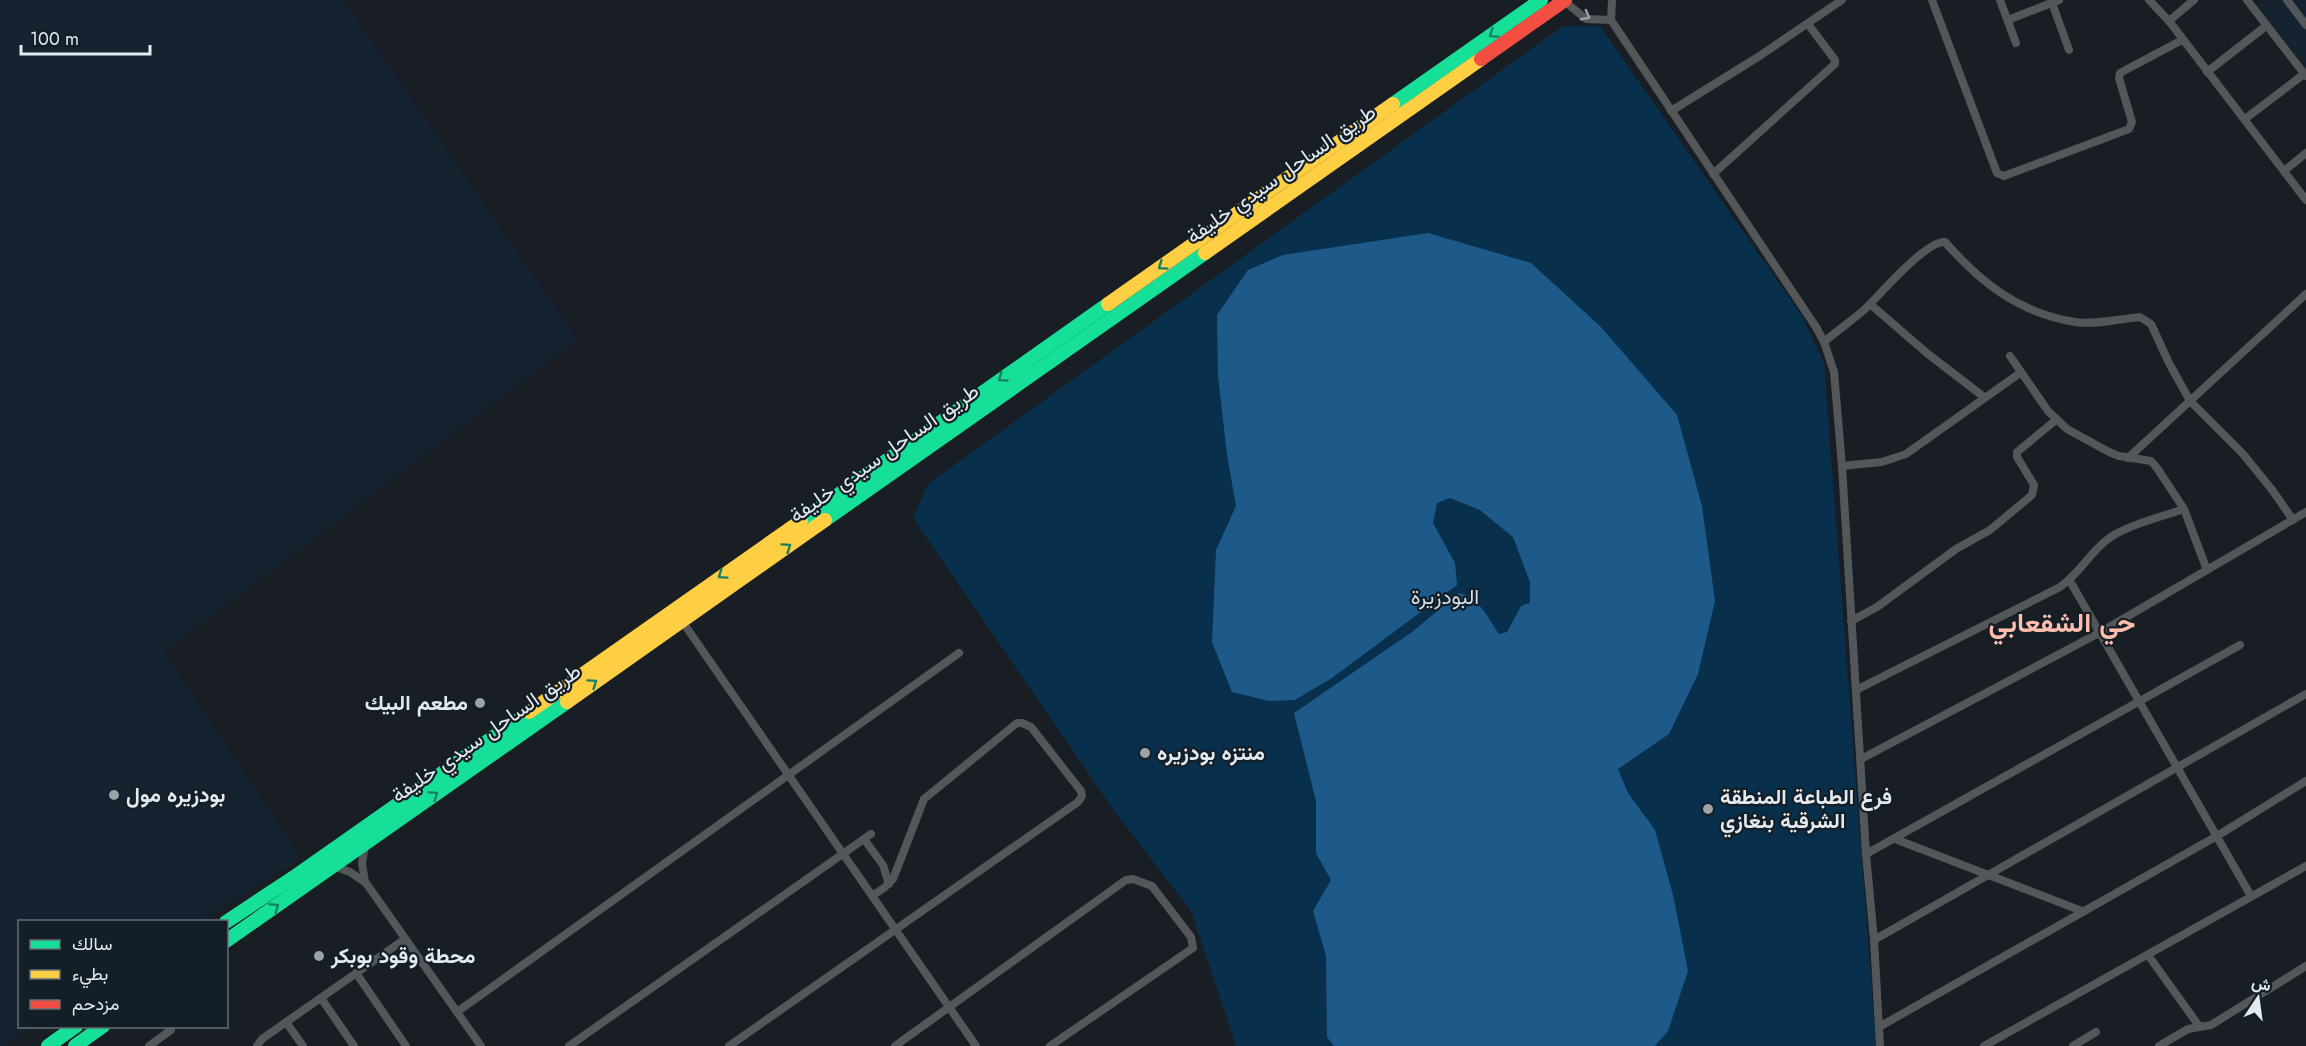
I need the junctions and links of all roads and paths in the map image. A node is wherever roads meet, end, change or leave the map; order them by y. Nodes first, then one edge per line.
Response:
1 (1541, 0) edge
2 (1565, 0) edge
3 (1612, 0) edge
4 (1842, 0) edge
5 (1932, 0) edge
6 (2000, 0) edge
7 (2150, 0) edge
8 (2194, 0) edge
9 (2247, 0) edge
10 (2286, 0) edge
11 (2054, 1) edge
12 (1611, 20) junction
13 (2008, 20) junction
14 (2169, 21) junction
15 (1808, 24) junction
16 (2306, 25) edge
17 (2266, 26) junction
18 (2182, 40) junction
19 (2016, 43) dead end
20 (2069, 50) dead end
21 (2207, 72) junction
22 (2305, 75) edge
23 (1671, 111) junction
24 (2245, 120) junction
25 (2306, 153) edge
26 (2284, 171) junction
27 (1713, 174) junction
28 (2306, 200) edge
29 (2306, 294) edge
30 (1870, 304) junction
31 (1824, 342) junction
32 (2010, 356) dead end
33 (2020, 373) junction
34 (1984, 398) junction
35 (2190, 401) junction
36 (2056, 420) junction
37 (2128, 458) junction
38 (1842, 466) junction
39 (2184, 509) junction
40 (2306, 512) edge
41 (2293, 520) junction
42 (762, 556) junction
43 (2207, 570) junction
44 (2070, 581) junction
45 (682, 621) junction
46 (1851, 621) junction
47 (2099, 633) junction
48 (2240, 645) dead end
49 (959, 653) dead end
50 (1856, 690) junction
51 (2306, 694) edge
52 (2140, 702) junction
53 (1861, 759) junction
54 (2177, 768) junction
55 (788, 775) junction
56 (2306, 781) edge
57 (2217, 836) junction
58 (1895, 839) junction
59 (365, 844) junction
60 (1866, 854) junction
61 (843, 855) junction
62 (333, 866) junction
63 (2306, 866) edge
64 (1988, 876) junction
65 (366, 883) junction
66 (889, 884) junction
67 (872, 896) junction
68 (2251, 896) junction
69 (2082, 911) junction
70 (228, 921) edge
71 (894, 928) junction
72 (405, 939) junction
73 (1874, 939) junction
74 (228, 940) edge
75 (2148, 955) junction
76 (2306, 966) edge
77 (356, 973) junction
78 (321, 998) junction
79 (950, 1008) junction
80 (457, 1012) junction
81 (286, 1022) junction
82 (2199, 1026) junction
83 (1879, 1027) junction
84 (73, 1028) edge
85 (100, 1028) edge
86 (171, 1030) dead end
87 (2096, 1032) dead end
88 (48, 1046) edge
89 (75, 1046) edge
90 (149, 1046) edge
91 (257, 1046) edge
92 (303, 1046) edge
93 (354, 1046) edge
94 (406, 1046) edge
95 (481, 1046) edge
96 (569, 1046) edge
97 (729, 1046) edge
98 (895, 1046) edge
99 (976, 1046) edge
100 (1050, 1046) edge
101 (1880, 1046) edge
102 (1984, 1046) edge
103 (2073, 1046) edge
104 (2159, 1046) edge

1 -> 42 highway
2 -> 12 street
42 -> 2 highway, طريق الساحل سيدي خليفة
3 - 12 street
4 - 15 street
5 - 18 street
6 - 13 street
7 - 14 street
8 - 14 street
9 - 17 street
10 - 16 street
11 - 13 street
11 - 20 street
12 - 23 street
13 - 19 street
14 - 18 street
15 - 23 street
15 - 27 street
17 - 21 street
17 - 22 street
18 - 21 street
21 - 24 street
22 - 24 street
23 - 27 street
24 - 26 street
25 - 26 street
26 - 28 street
27 - 31 street
29 - 35 street
30 - 31 street
30 - 34 street
30 - 35 street
31 - 38 street
32 - 33 street
33 - 34 street
33 - 36 street
34 - 38 street
35 - 37 street
35 - 41 street
36 - 37 street
36 - 46 street
37 - 39 street
38 - 46 street
39 - 43 street
39 - 44 street
40 - 41 street
41 - 43 street
42 - 45 highway, طريق الساحل سيدي خليفة
42 -> 70 highway
43 - 47 street
44 - 47 street
44 - 50 street
45 - 55 street
59 -> 45 highway, طريق الساحل سيدي خليفة
46 - 50 street
47 - 52 street
47 - 53 street
48 - 52 street
49 - 55 street
50 - 53 street
51 - 54 street
52 - 54 street
52 - 58 street
53 - 60 street
54 - 57 street
54 - 64 street
55 - 61 street
55 - 80 street
56 - 57 street
57 - 68 street
57 - 69 street
58 - 60 street
58 - 64 street
59 - 62 highway, طريق الساحل سيدي خليفة
59 - 65 street
60 - 73 street
61 - 66 street
61 - 67 street
61 - 96 street
62 - 65 street
74 -> 62 highway, طريق الساحل سيدي خليفة
63 - 68 street
64 - 69 street
64 - 73 street
65 - 72 street
66 - 67 street
66 - 71 street
67 - 71 street
68 - 75 street
69 - 83 street
71 - 79 street
71 - 97 street
72 - 77 street
72 - 80 street
73 - 83 street
75 - 82 street
75 - 102 street
76 - 82 street
77 - 78 street
77 - 94 street
78 - 81 street
78 - 93 street
79 - 98 street
79 - 99 street
79 - 100 street
80 - 95 street
81 - 91 street
81 - 92 street
82 - 104 street
83 - 101 street
84 - 88 highway
85 - 89 highway
86 - 90 street
87 - 103 street

